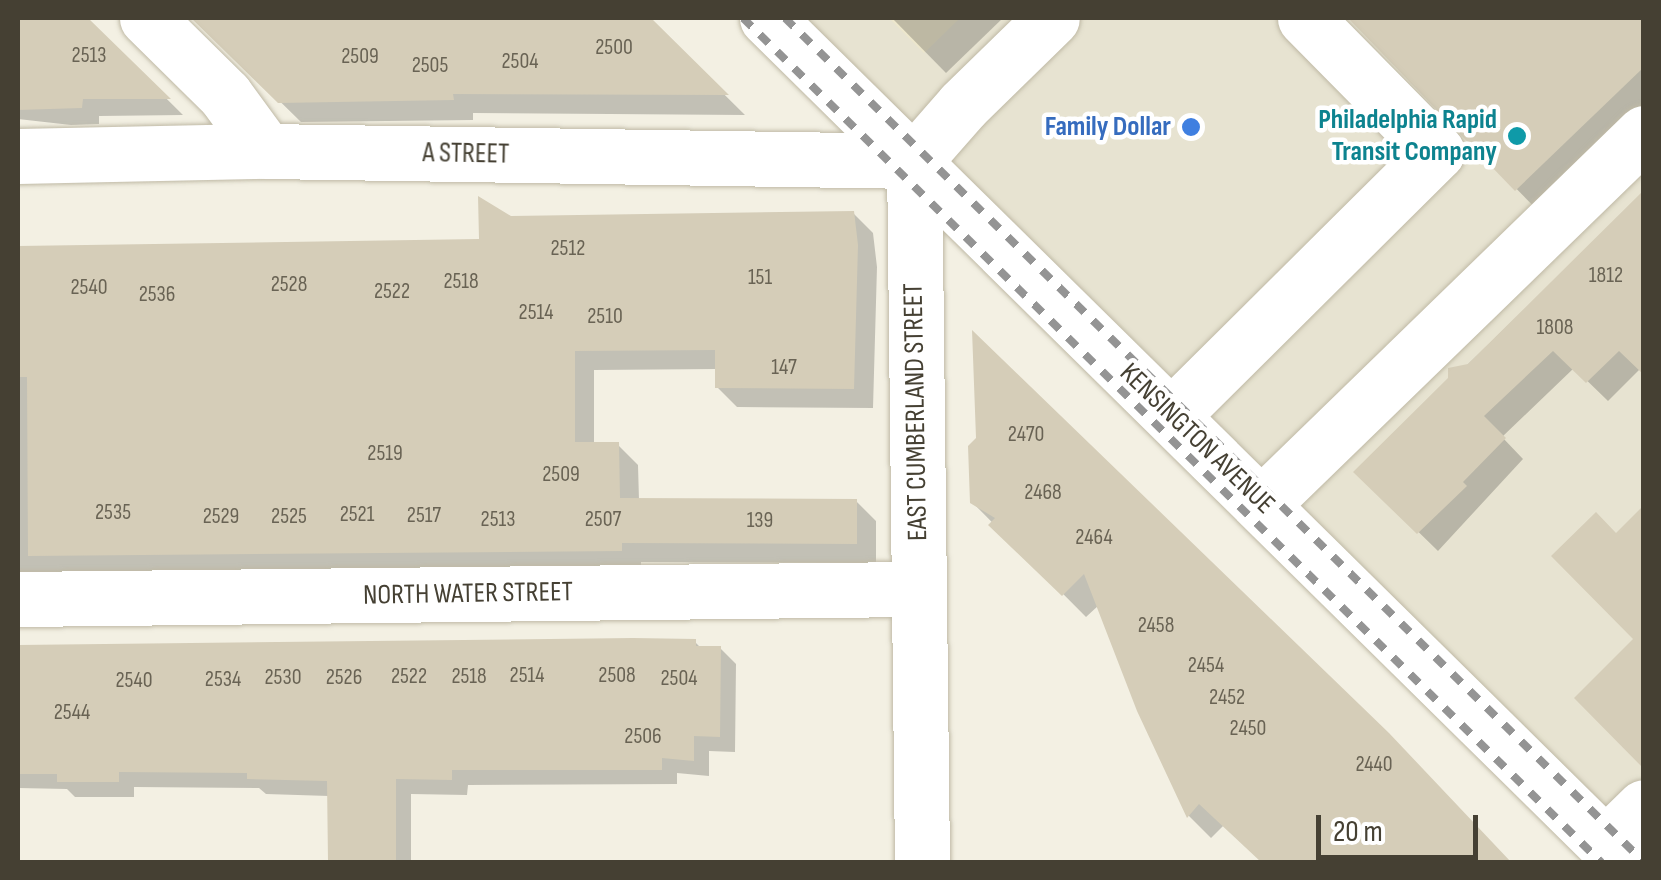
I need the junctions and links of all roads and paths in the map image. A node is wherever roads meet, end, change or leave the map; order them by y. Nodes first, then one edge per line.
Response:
1 (147, 18) edge
2 (767, 18) edge
3 (1052, 18) edge
4 (1306, 18) edge
5 (1644, 133) edge
6 (266, 151) junction
7 (18, 156) edge
8 (914, 162) junction
9 (1172, 414) junction
10 (1263, 503) junction
11 (918, 589) junction
12 (18, 599) edge
13 (1644, 808) edge
14 (1614, 854) edge
15 (922, 862) edge

1 - 6 street
2 - 8 street, KENSINGTON AVENUE
3 - 8 street
4 - 9 street
5 - 10 street
6 - 7 street, A STREET
6 - 8 street, A STREET
8 - 9 street, KENSINGTON AVENUE
8 - 11 street, EAST CUMBERLAND STREET
9 - 10 street, KENSINGTON AVENUE
10 - 14 street, KENSINGTON AVENUE
11 - 12 street, NORTH WATER STREET
11 - 15 street, EAST CUMBERLAND STREET
13 - 14 street

